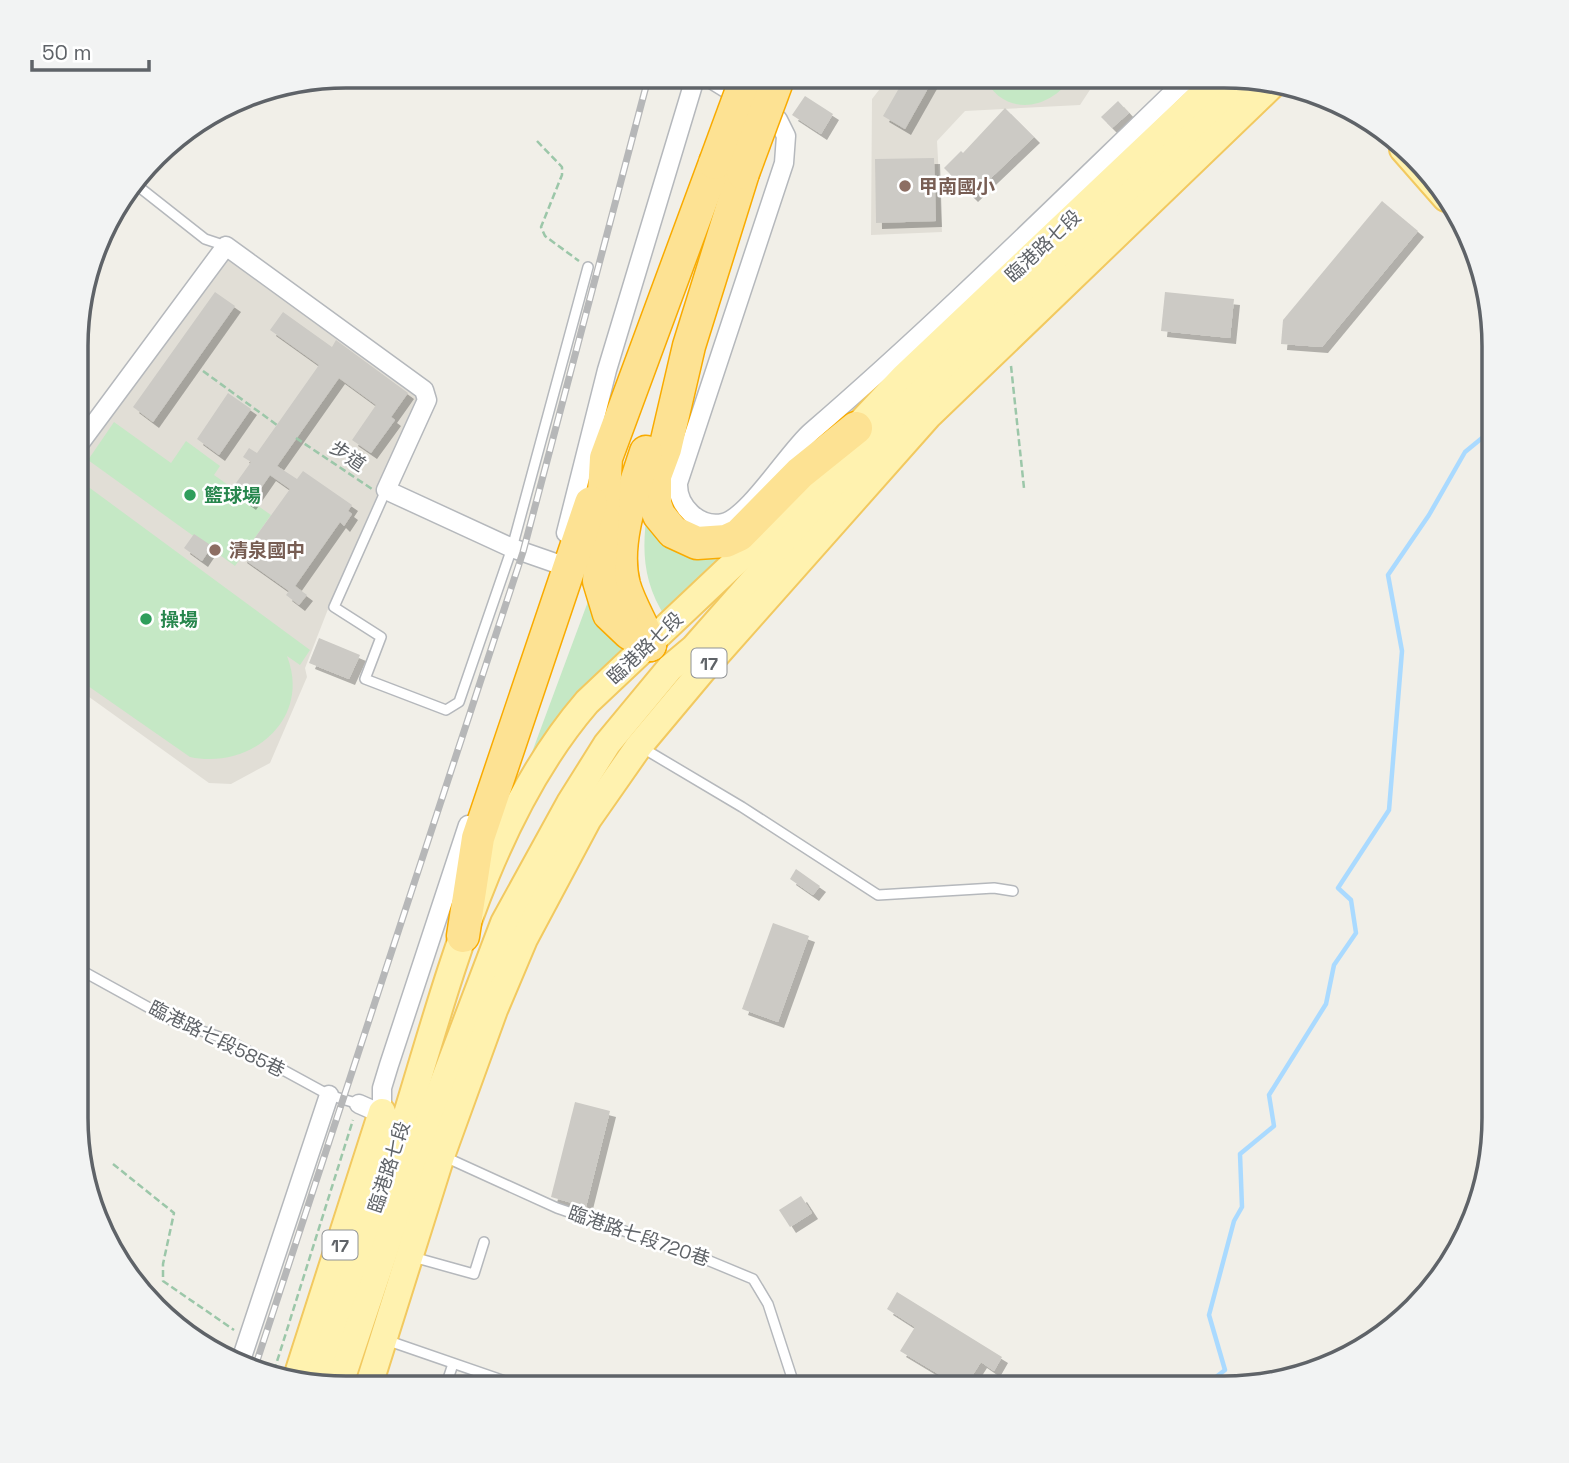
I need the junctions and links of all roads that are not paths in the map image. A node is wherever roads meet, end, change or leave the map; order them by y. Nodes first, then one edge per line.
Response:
1 (692, 88) edge
2 (726, 88) edge
3 (745, 88) edge
4 (772, 88) edge
5 (1177, 88) edge
6 (1209, 88) edge
7 (1243, 88) edge
8 (1266, 91) edge
9 (729, 168) junction
10 (141, 188) edge
11 (226, 246) junction
12 (587, 267) road end
13 (689, 346) junction
14 (919, 410) junction
15 (856, 428) junction
16 (88, 432) edge
17 (606, 458) junction
18 (386, 490) junction
19 (512, 548) junction
20 (558, 564) junction
21 (660, 657) junction
22 (639, 746) junction
23 (1013, 891) dead end
24 (463, 936) junction
25 (88, 974) edge
26 (329, 1095) junction
27 (401, 1127) junction
28 (484, 1242) dead end
29 (408, 1256) junction
30 (384, 1340) junction
31 (243, 1354) edge
32 (453, 1364) junction
33 (299, 1372) edge
34 (320, 1374) edge
35 (342, 1376) edge
36 (372, 1376) edge
37 (449, 1376) edge
38 (489, 1376) edge
39 (791, 1376) edge

1 - 20 street
2 - 5 street
3 - 9 highway, bridge
4 - 9 highway, bridge
6 - 15 main road, 臨港路七段 / 17
7 - 14 main road, 臨港路七段 / 17
8 - 14 main road, 臨港路七段 / 17
9 - 13 highway
9 - 17 highway
10 - 11 lane
11 - 16 street
11 - 18 street
12 - 19 lane
13 - 15 highway
13 - 21 highway
14 - 21 main road, 臨港路七段 / 17
14 - 22 main road, 臨港路七段 / 17
15 - 21 main road, 臨港路七段 / 17
17 - 21 highway
17 - 24 highway
18 - 19 street
18 - 19 lane
19 - 20 street
20 - 27 street
21 - 24 main road, 臨港路七段 / 17
21 - 27 main road, 臨港路七段 / 17
22 - 23 lane
22 - 27 main road, 臨港路七段 / 17
24 - 27 main road, 臨港路七段 / 17
25 - 26 lane, 臨港路七段585巷
26 - 27 lane, 臨港路七段585巷
26 - 31 street
27 - 29 main road, 臨港路七段 / 17
27 - 33 main road, 臨港路七段 / 17
27 - 34 main road, 臨港路七段 / 17
27 - 35 main road, 臨港路七段 / 17
27 - 39 lane, 臨港路七段720巷
28 - 29 lane
29 - 30 main road, 臨港路七段 / 17
30 - 32 lane
30 - 36 main road, 臨港路七段 / 17
32 - 37 lane
32 - 38 lane

